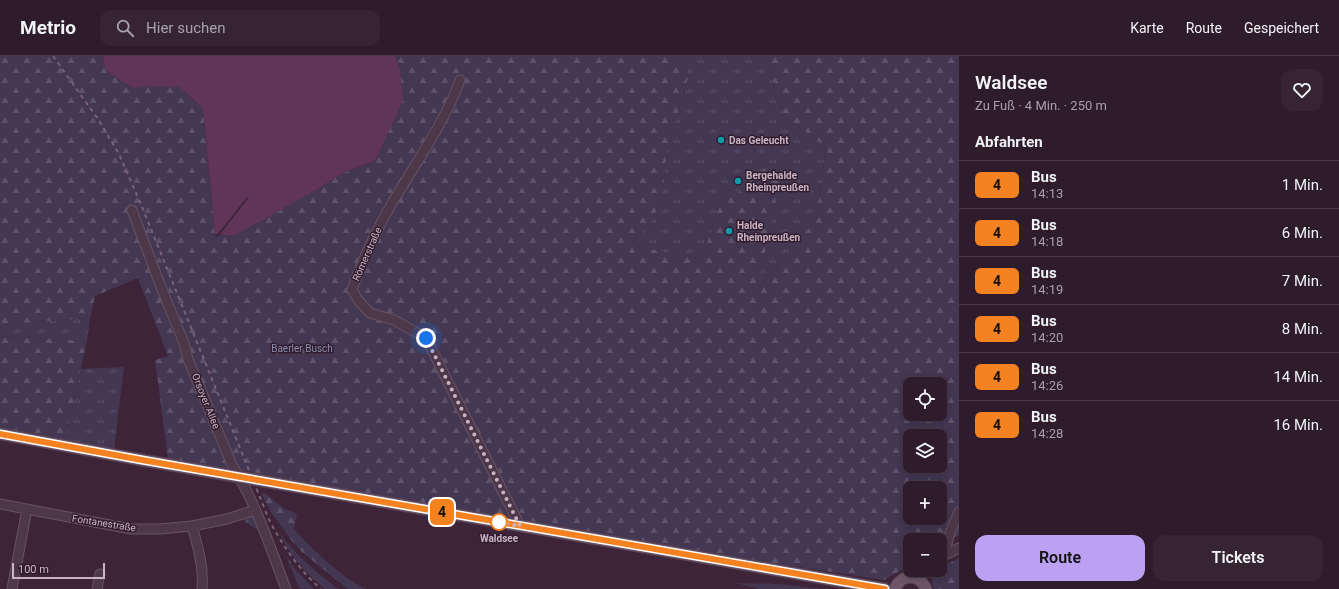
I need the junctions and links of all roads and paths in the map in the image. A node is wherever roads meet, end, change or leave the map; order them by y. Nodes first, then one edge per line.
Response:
1 (460, 80) dead end
2 (132, 210) dead end
3 (0, 434) edge
4 (240, 477) junction
5 (0, 504) edge
6 (27, 509) junction
7 (255, 510) junction
8 (959, 512) edge
9 (192, 526) junction
10 (520, 526) junction
11 (947, 541) edge
12 (959, 548) edge
13 (947, 554) edge
14 (100, 574) dead end
15 (907, 577) edge
16 (920, 577) edge
17 (12, 589) edge
18 (98, 589) edge
19 (202, 589) edge
20 (286, 589) edge
21 (885, 589) edge
22 (895, 589) edge
23 (926, 589) edge

1 - 10 street, Römerstraße
2 - 4 street, Orsoyer Allee
3 - 4 main road
4 - 7 street, Orsoyer Allee
4 - 10 main road
5 - 6 street, Fontanestraße
6 - 9 street, Fontanestraße
6 - 17 street
7 - 9 street, Fontanestraße
7 - 20 street, Orsoyer Allee
8 - 11 street
9 - 19 street
10 - 21 main road
12 - 13 street
14 - 18 street
15 - 22 main road
16 - 23 main road

